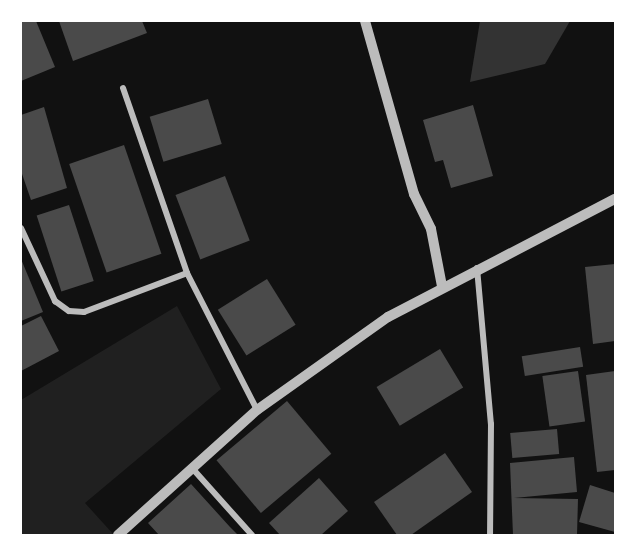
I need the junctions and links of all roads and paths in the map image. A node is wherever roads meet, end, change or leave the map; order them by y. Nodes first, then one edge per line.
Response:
1 (366, 21) edge
2 (123, 88) dead end
3 (615, 199) edge
4 (21, 228) edge
5 (477, 268) junction
6 (187, 273) junction
7 (442, 286) junction
8 (257, 410) junction
9 (192, 468) junction
10 (118, 535) edge
11 (252, 535) edge
12 (490, 535) edge

1 - 7 street
2 - 6 street
3 - 5 street
4 - 6 street
5 - 7 street
5 - 12 street
6 - 8 street
7 - 8 street
8 - 9 street
9 - 10 street
9 - 11 street

